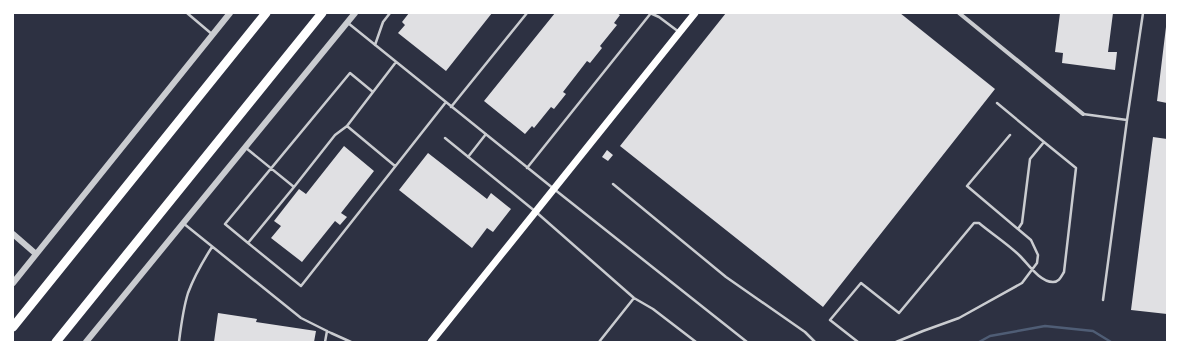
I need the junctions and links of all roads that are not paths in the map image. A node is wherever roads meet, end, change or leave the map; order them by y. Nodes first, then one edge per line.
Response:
1 (187, 13) edge
2 (230, 13) edge
3 (266, 13) edge
4 (322, 13) edge
5 (355, 13) edge
6 (390, 13) edge
7 (527, 13) edge
8 (650, 13) edge
9 (695, 13) edge
10 (959, 13) edge
11 (1142, 13) edge
12 (347, 22) junction
13 (679, 33) junction
14 (212, 34) junction
15 (375, 45) junction
16 (396, 62) junction
17 (373, 92) junction
18 (446, 102) junction
19 (997, 103) dead end
20 (452, 107) junction
21 (1083, 114) joint
22 (1127, 120) junction
23 (347, 126) junction
24 (486, 134) junction
25 (1010, 135) dead end
26 (445, 138) dead end
27 (1044, 142) junction
28 (246, 148) junction
29 (468, 157) junction
30 (395, 166) junction
31 (271, 168) junction
32 (527, 168) junction
33 (613, 184) dead end
34 (294, 187) junction
35 (554, 189) junction
36 (536, 212) junction
37 (182, 223) junction
38 (1018, 229) junction
39 (13, 234) edge
40 (248, 243) junction
41 (212, 247) junction
42 (36, 254) junction
43 (1032, 270) junction
44 (13, 283) edge
45 (634, 298) junction
46 (1103, 300) dead end
47 (13, 327) edge
48 (327, 331) junction
49 (56, 342) edge
50 (86, 342) edge
51 (179, 342) edge
52 (325, 342) edge
53 (351, 342) edge
54 (431, 342) edge
55 (599, 342) edge
56 (696, 342) edge
57 (747, 342) edge
58 (815, 342) edge
59 (858, 342) edge
60 (896, 342) edge

1 - 14 lane
2 - 14 street
3 - 47 highway
4 - 49 highway
5 - 12 street
6 - 15 lane
7 - 20 lane
8 - 13 lane
8 - 32 lane
9 - 13 main road
10 - 21 street
11 - 22 lane
12 - 15 lane
12 - 28 street
13 - 35 main road
14 - 42 street
15 - 16 lane
16 - 17 lane
16 - 18 lane
17 - 23 lane
17 - 31 lane
18 - 20 lane
18 - 30 lane
19 - 27 lane
20 - 24 lane
21 - 22 lane
22 - 46 lane
23 - 30 lane
23 - 34 lane
24 - 29 lane
24 - 32 lane
25 - 38 lane
26 - 29 lane
27 - 38 lane
27 - 43 lane
28 - 31 lane
28 - 37 street
29 - 36 lane
30 - 40 lane
31 - 34 lane
31 - 40 lane
32 - 35 lane
33 - 58 lane
34 - 40 lane
35 - 36 main road
35 - 57 lane
36 - 45 lane
36 - 54 main road
37 - 41 lane
37 - 50 street
38 - 43 lane
39 - 42 street
41 - 48 lane
41 - 51 lane
42 - 44 street
43 - 59 lane
43 - 60 lane
45 - 55 lane
45 - 56 lane
48 - 52 lane
48 - 53 lane

